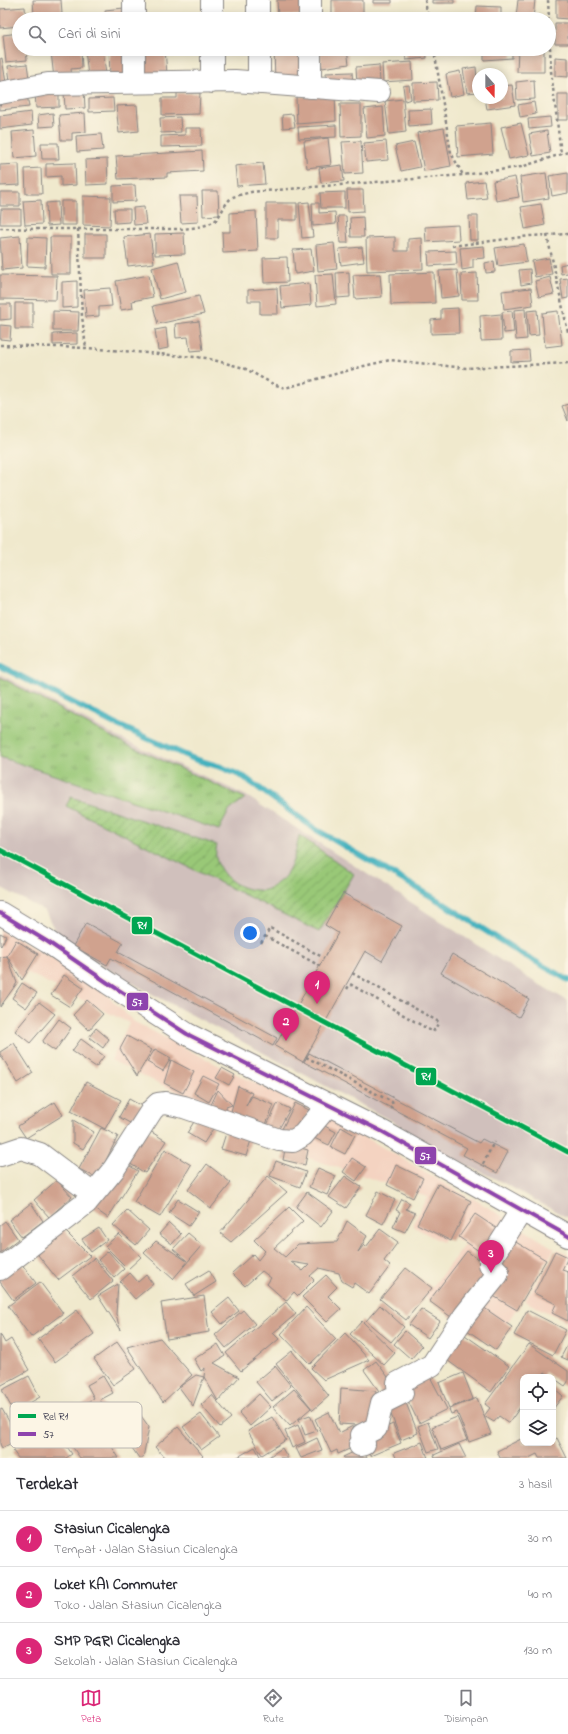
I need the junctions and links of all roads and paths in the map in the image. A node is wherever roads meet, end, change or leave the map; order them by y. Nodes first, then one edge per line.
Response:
1 (134, 0) edge
2 (212, 0) edge
3 (258, 0) edge
4 (310, 0) edge
5 (425, 0) edge
6 (548, 0) edge
7 (134, 12) edge
8 (212, 12) edge
9 (258, 12) edge
10 (310, 12) edge
11 (427, 12) edge
12 (549, 12) edge
13 (134, 56) edge
14 (212, 56) edge
15 (259, 56) edge
16 (310, 56) edge
17 (435, 56) edge
18 (550, 56) edge
19 (134, 82) junction
20 (212, 82) junction
21 (259, 83) junction
22 (310, 87) junction
23 (379, 92) dead end
24 (0, 93) edge
25 (568, 152) edge
26 (561, 154) junction
27 (463, 175) junction
28 (0, 228) edge
29 (78, 229) junction
30 (568, 234) edge
31 (547, 235) junction
32 (452, 246) dead end
33 (568, 332) edge
34 (0, 345) edge
35 (86, 348) junction
36 (568, 363) edge
37 (0, 913) edge
38 (265, 936) junction
39 (261, 943) dead end
40 (324, 958) dead end
41 (320, 966) dead end
42 (352, 973) dead end
43 (347, 988) dead end
44 (306, 1057) dead end
45 (329, 1104) junction
46 (389, 1112) dead end
47 (494, 1142) dead end
48 (0, 1156) edge
49 (488, 1166) dead end
50 (93, 1194) junction
51 (521, 1211) junction
52 (568, 1236) edge
53 (0, 1268) edge
54 (360, 1445) dead end

1 - 7 street
2 - 8 street
3 - 9 street
4 - 10 street
5 - 11 path
6 - 12 path
13 - 19 street
14 - 20 street
15 - 21 street
16 - 22 street
17 - 27 path
18 - 26 path
19 - 20 street
19 - 24 street
20 - 21 street
21 - 22 street
22 - 23 street
25 - 26 path
26 - 27 path
27 - 29 path
28 - 29 path
29 - 35 path
30 - 31 path
31 - 32 path
31 - 33 path
34 - 35 path
35 - 36 path
37 - 45 street
38 - 39 path
38 - 40 path
38 - 41 path
42 - 43 path
44 - 46 path
45 - 50 street
45 - 51 street
47 - 49 path
48 - 50 street
50 - 53 street
51 - 52 street
51 - 54 street

